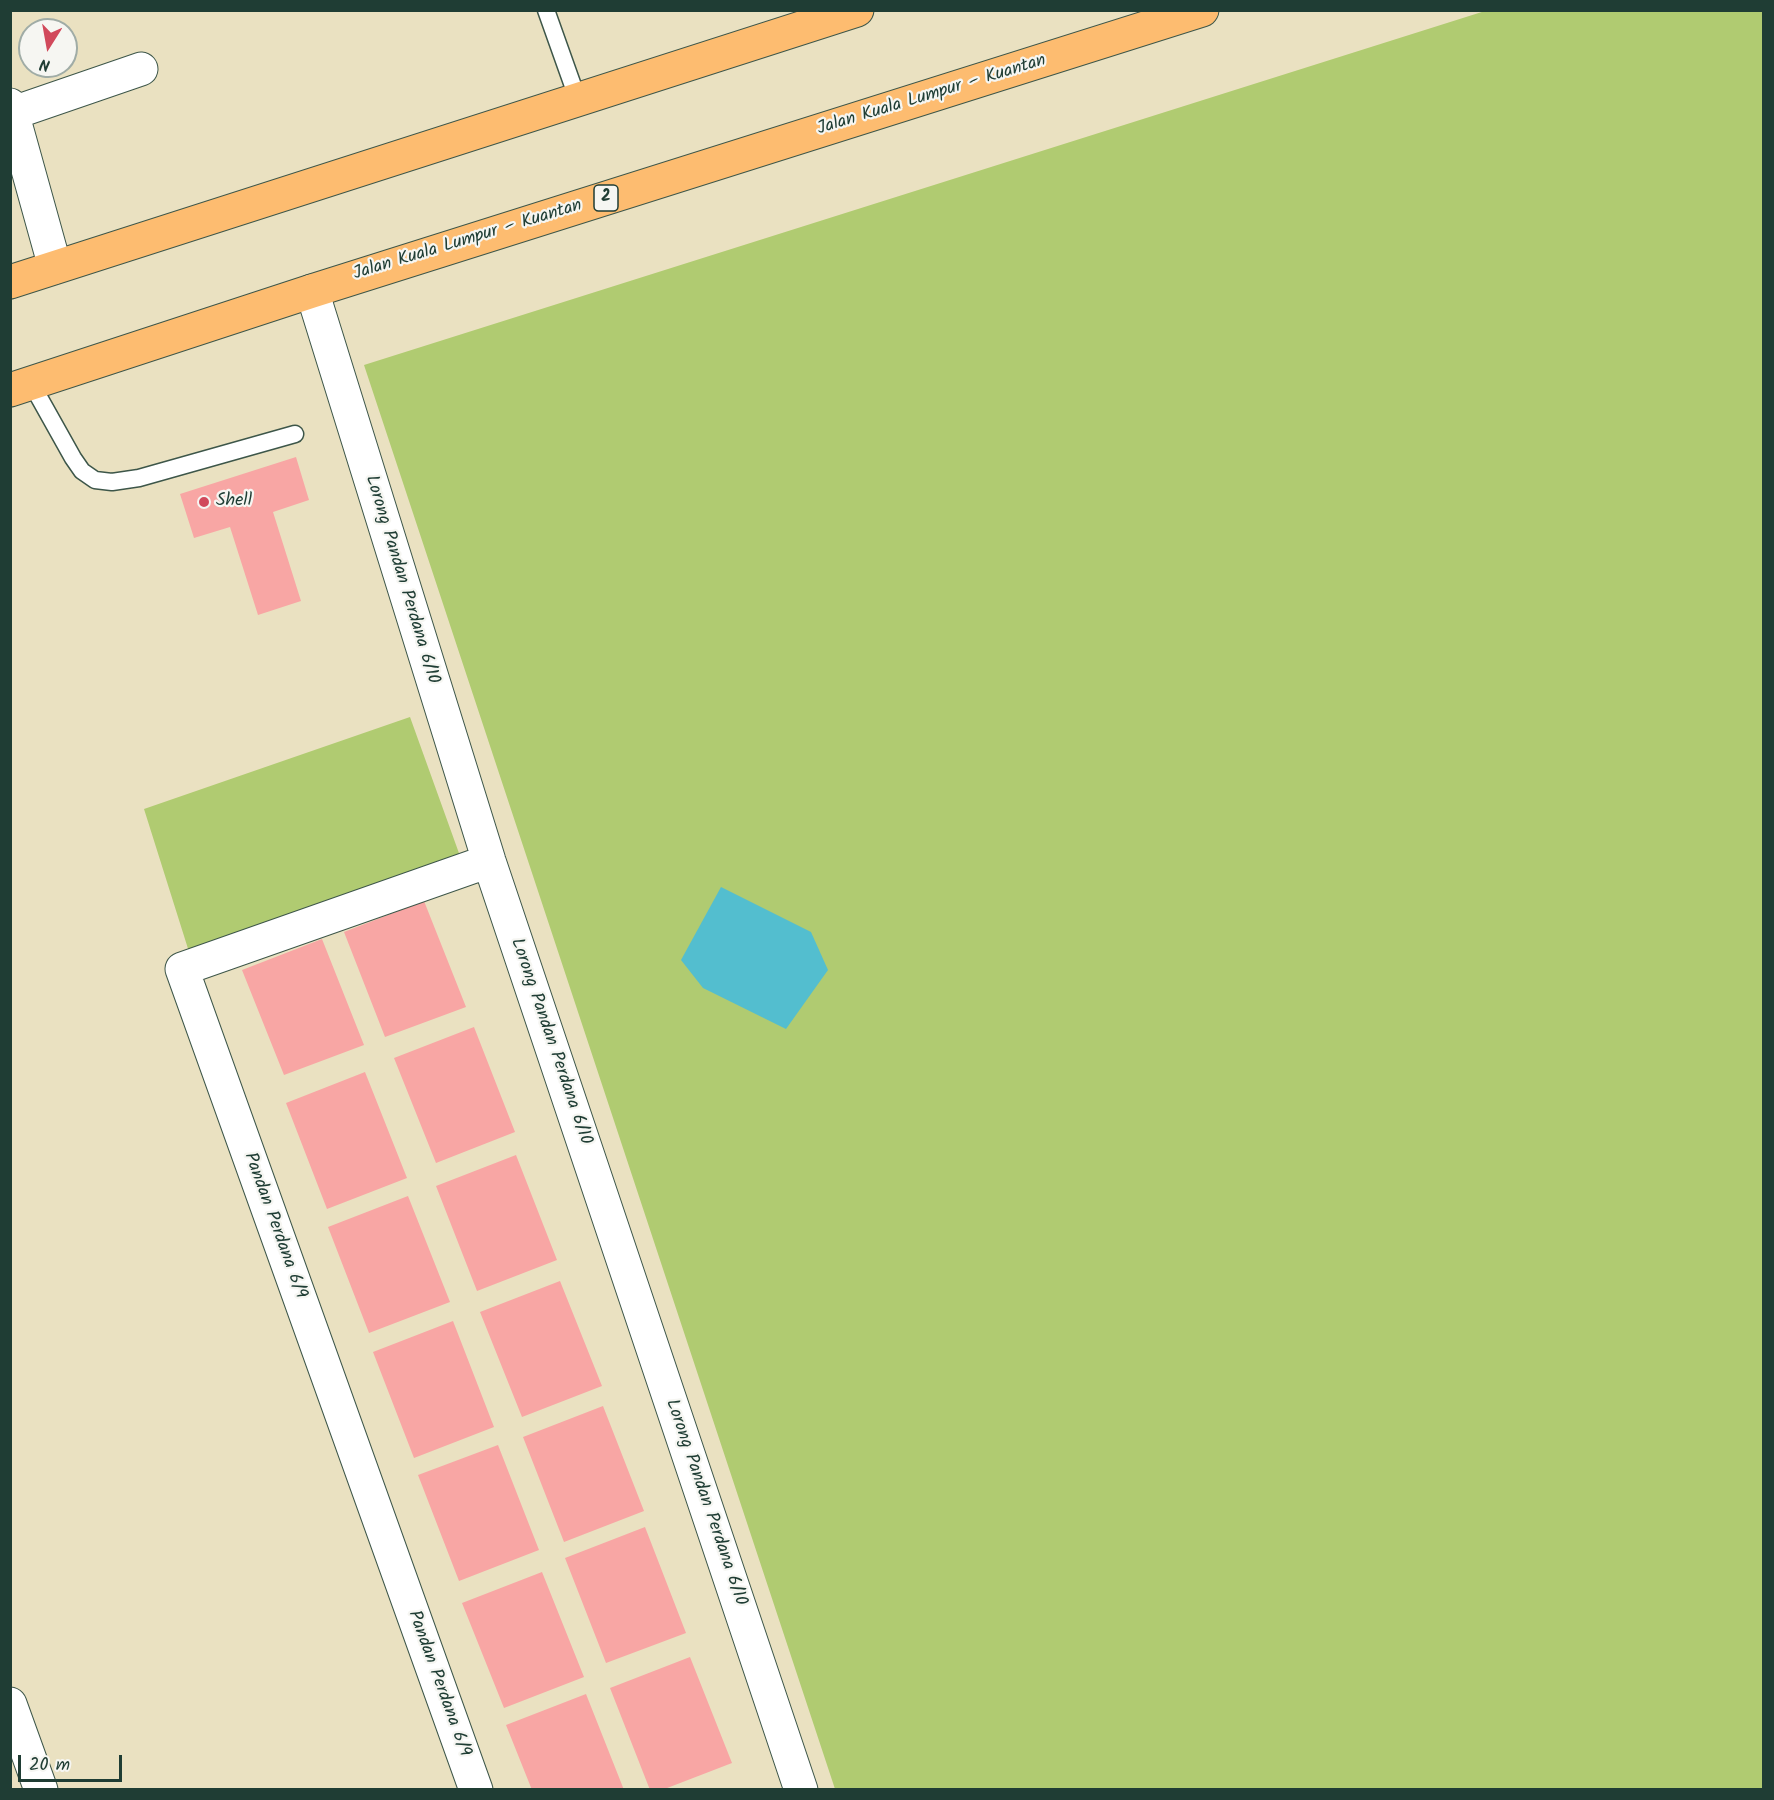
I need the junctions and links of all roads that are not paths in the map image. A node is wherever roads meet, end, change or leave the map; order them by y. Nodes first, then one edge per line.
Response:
1 (546, 10) edge
2 (1202, 10) edge
3 (836, 14) edge
4 (141, 69) dead end
5 (578, 100) junction
6 (12, 109) edge
7 (55, 267) junction
8 (10, 282) edge
9 (312, 291) junction
10 (21, 386) edge
11 (295, 434) dead end
12 (489, 861) junction
13 (10, 1704) edge
14 (41, 1790) edge
15 (476, 1790) edge
16 (801, 1790) edge

1 - 5 lane
2 - 9 highway, Jalan Kuala Lumpur – Kuantan / 2
3 - 5 highway
4 - 6 street
5 - 7 highway
6 - 7 street
7 - 8 highway
9 - 10 highway, Jalan Kuala Lumpur – Kuantan / 2
9 - 12 street, Lorong Pandan Perdana 6/10
10 - 11 lane
12 - 15 street, Pandan Perdana 6/9
12 - 16 street, Lorong Pandan Perdana 6/10
13 - 14 street

